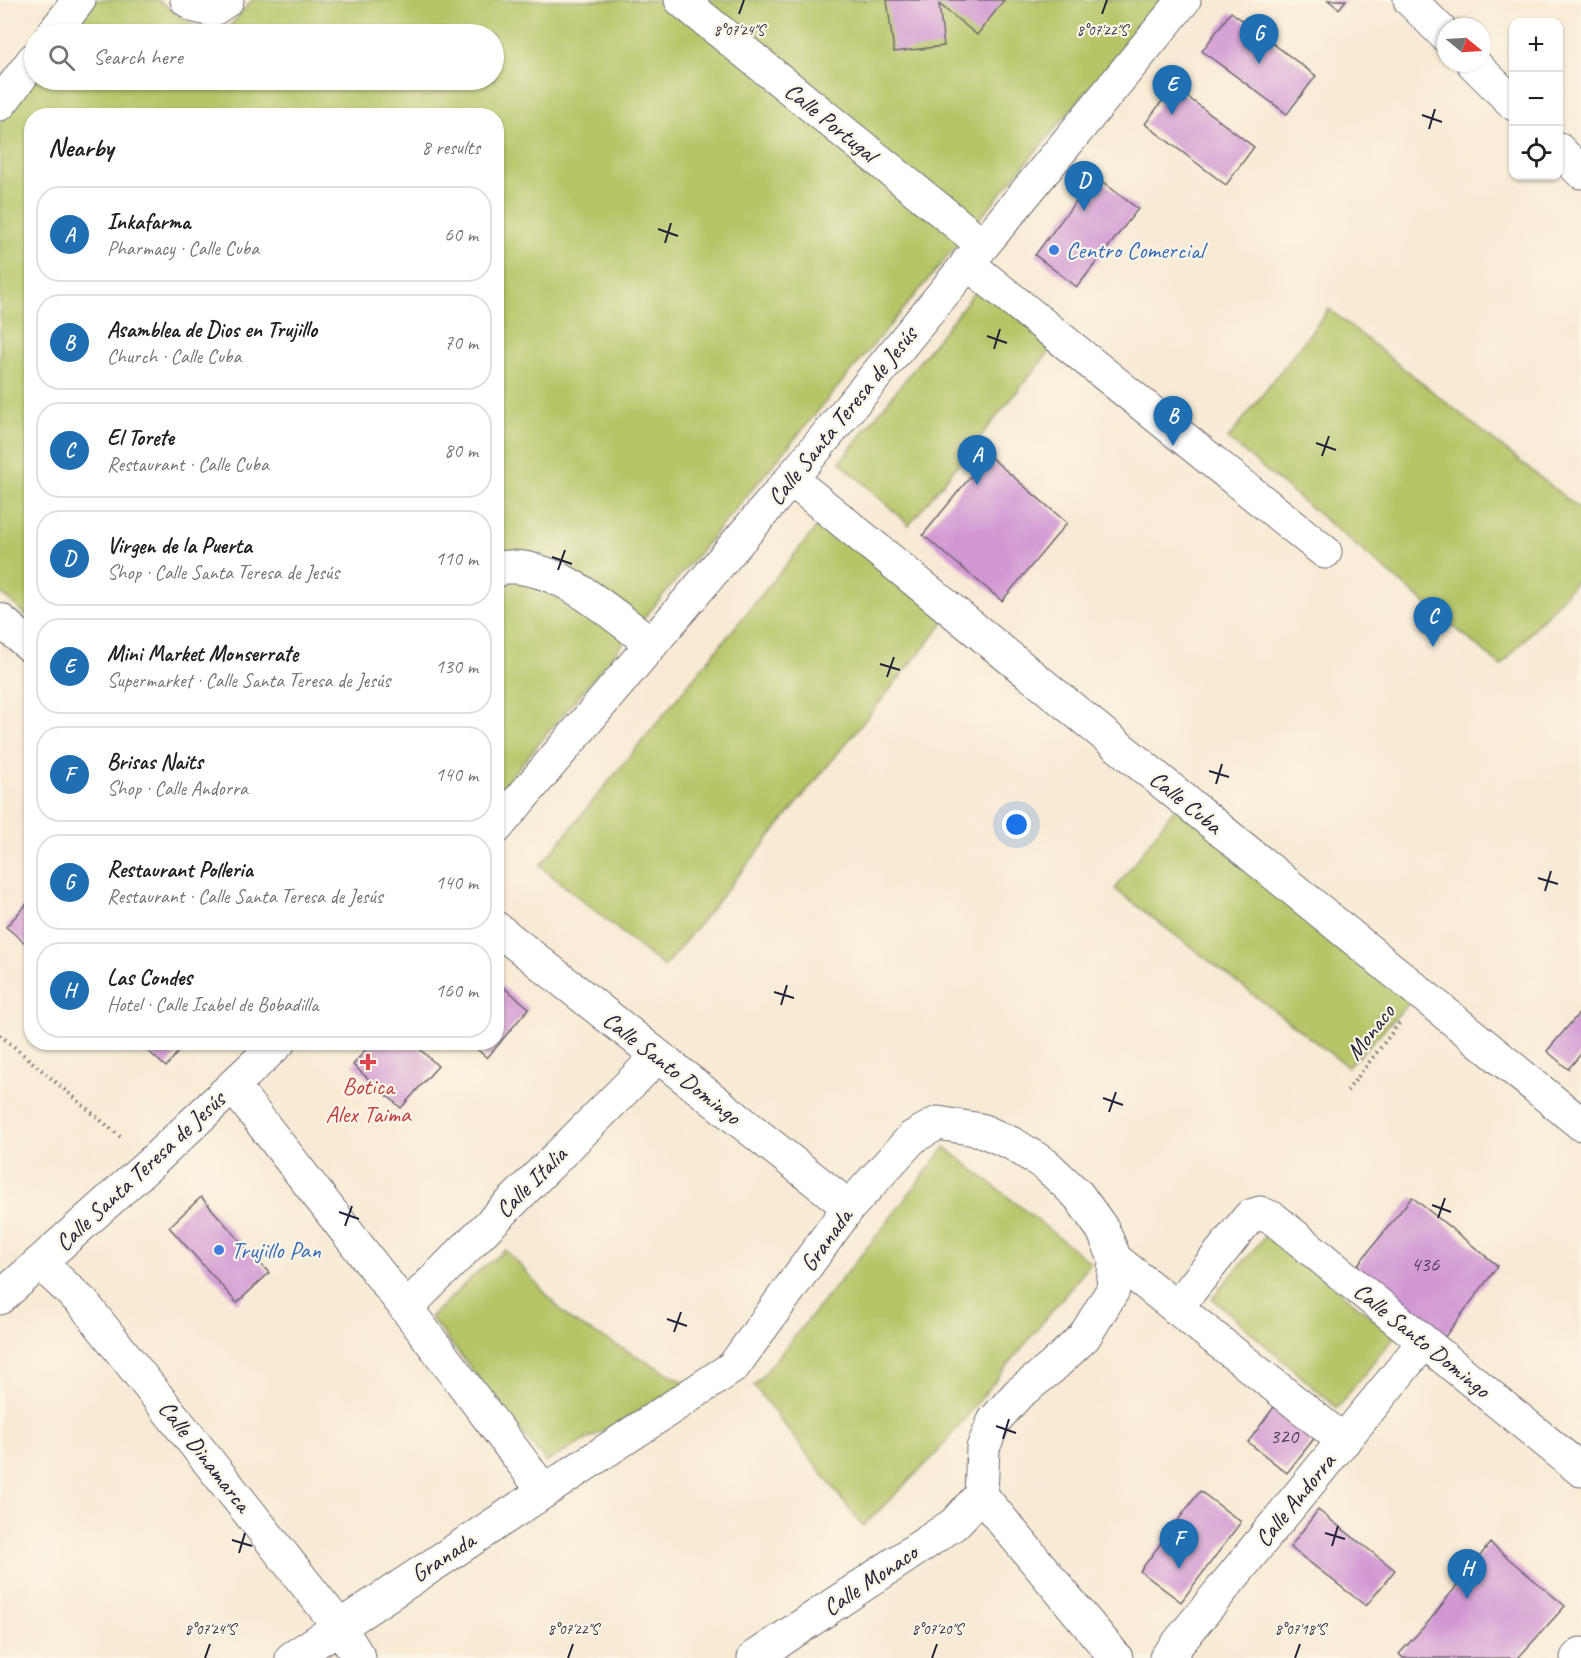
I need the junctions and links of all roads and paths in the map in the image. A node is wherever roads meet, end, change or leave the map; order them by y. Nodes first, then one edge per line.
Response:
1 (79, 0) edge
2 (187, 0) edge
3 (227, 0) edge
4 (681, 0) edge
5 (1184, 0) edge
6 (1410, 0) edge
7 (61, 24) edge
8 (1437, 27) edge
9 (24, 72) edge
10 (1482, 72) edge
11 (1509, 99) edge
12 (0, 104) edge
13 (1563, 154) edge
14 (1581, 172) edge
15 (974, 253) junction
16 (791, 479) junction
17 (1325, 552) dead end
18 (504, 567) edge
19 (0, 621) edge
20 (24, 640) edge
21 (652, 644) junction
22 (504, 819) edge
23 (504, 934) edge
24 (1422, 994) junction
25 (0, 1035) edge
26 (271, 1050) edge
27 (657, 1057) junction
28 (233, 1086) junction
29 (1347, 1091) dead end
30 (1581, 1124) edge
31 (151, 1163) junction
32 (849, 1207) junction
33 (1114, 1259) junction
34 (40, 1263) junction
35 (0, 1298) edge
36 (406, 1308) junction
37 (1176, 1308) junction
38 (1424, 1342) junction
39 (1344, 1441) junction
40 (1581, 1470) edge
41 (544, 1491) junction
42 (981, 1495) junction
43 (339, 1626) junction
44 (1581, 1654) edge
45 (292, 1658) edge
46 (359, 1658) edge
47 (754, 1658) edge
48 (1116, 1658) edge
49 (1166, 1658) edge
50 (1577, 1658) edge

1 - 7 street
2 - 3 street
4 - 15 street, Calle Portugal
5 - 15 street, Calle Santa Teresa de Jesús
6 - 8 street
9 - 12 street
10 - 11 street
13 - 14 street
15 - 16 street, Calle Santa Teresa de Jesús
15 - 17 street, Calle Portugal
16 - 21 street, Calle Santa Teresa de Jesús
16 - 24 street, Calle Cuba
18 - 21 street
19 - 20 street
21 - 22 street, Calle Santa Teresa de Jesús
23 - 27 street, Calle Santo Domingo
24 - 29 path, Monaco
24 - 30 street, Calle Cuba
25 - 31 path
26 - 28 street, Calle Santa Teresa de Jesús
27 - 32 street, Calle Santo Domingo
27 - 36 street, Calle Italia
28 - 31 street, Calle Santa Teresa de Jesús
28 - 36 street
31 - 34 street, Calle Santa Teresa de Jesús
32 - 33 street, Granada
32 - 41 street, Granada
33 - 37 street
33 - 42 street, Granada
34 - 35 street, Calle Santa Teresa de Jesús
34 - 43 street, Calle Dinamarca
36 - 41 street
37 - 38 street, Calle Santo Domingo
37 - 39 street
38 - 39 street, Calle Andorra
38 - 40 street, Calle Santo Domingo
39 - 49 street, Calle Andorra
41 - 43 street, Granada
42 - 47 street, Calle Monaco
42 - 48 street
43 - 45 street, Granada
43 - 46 street, Calle Dinamarca
44 - 50 street

